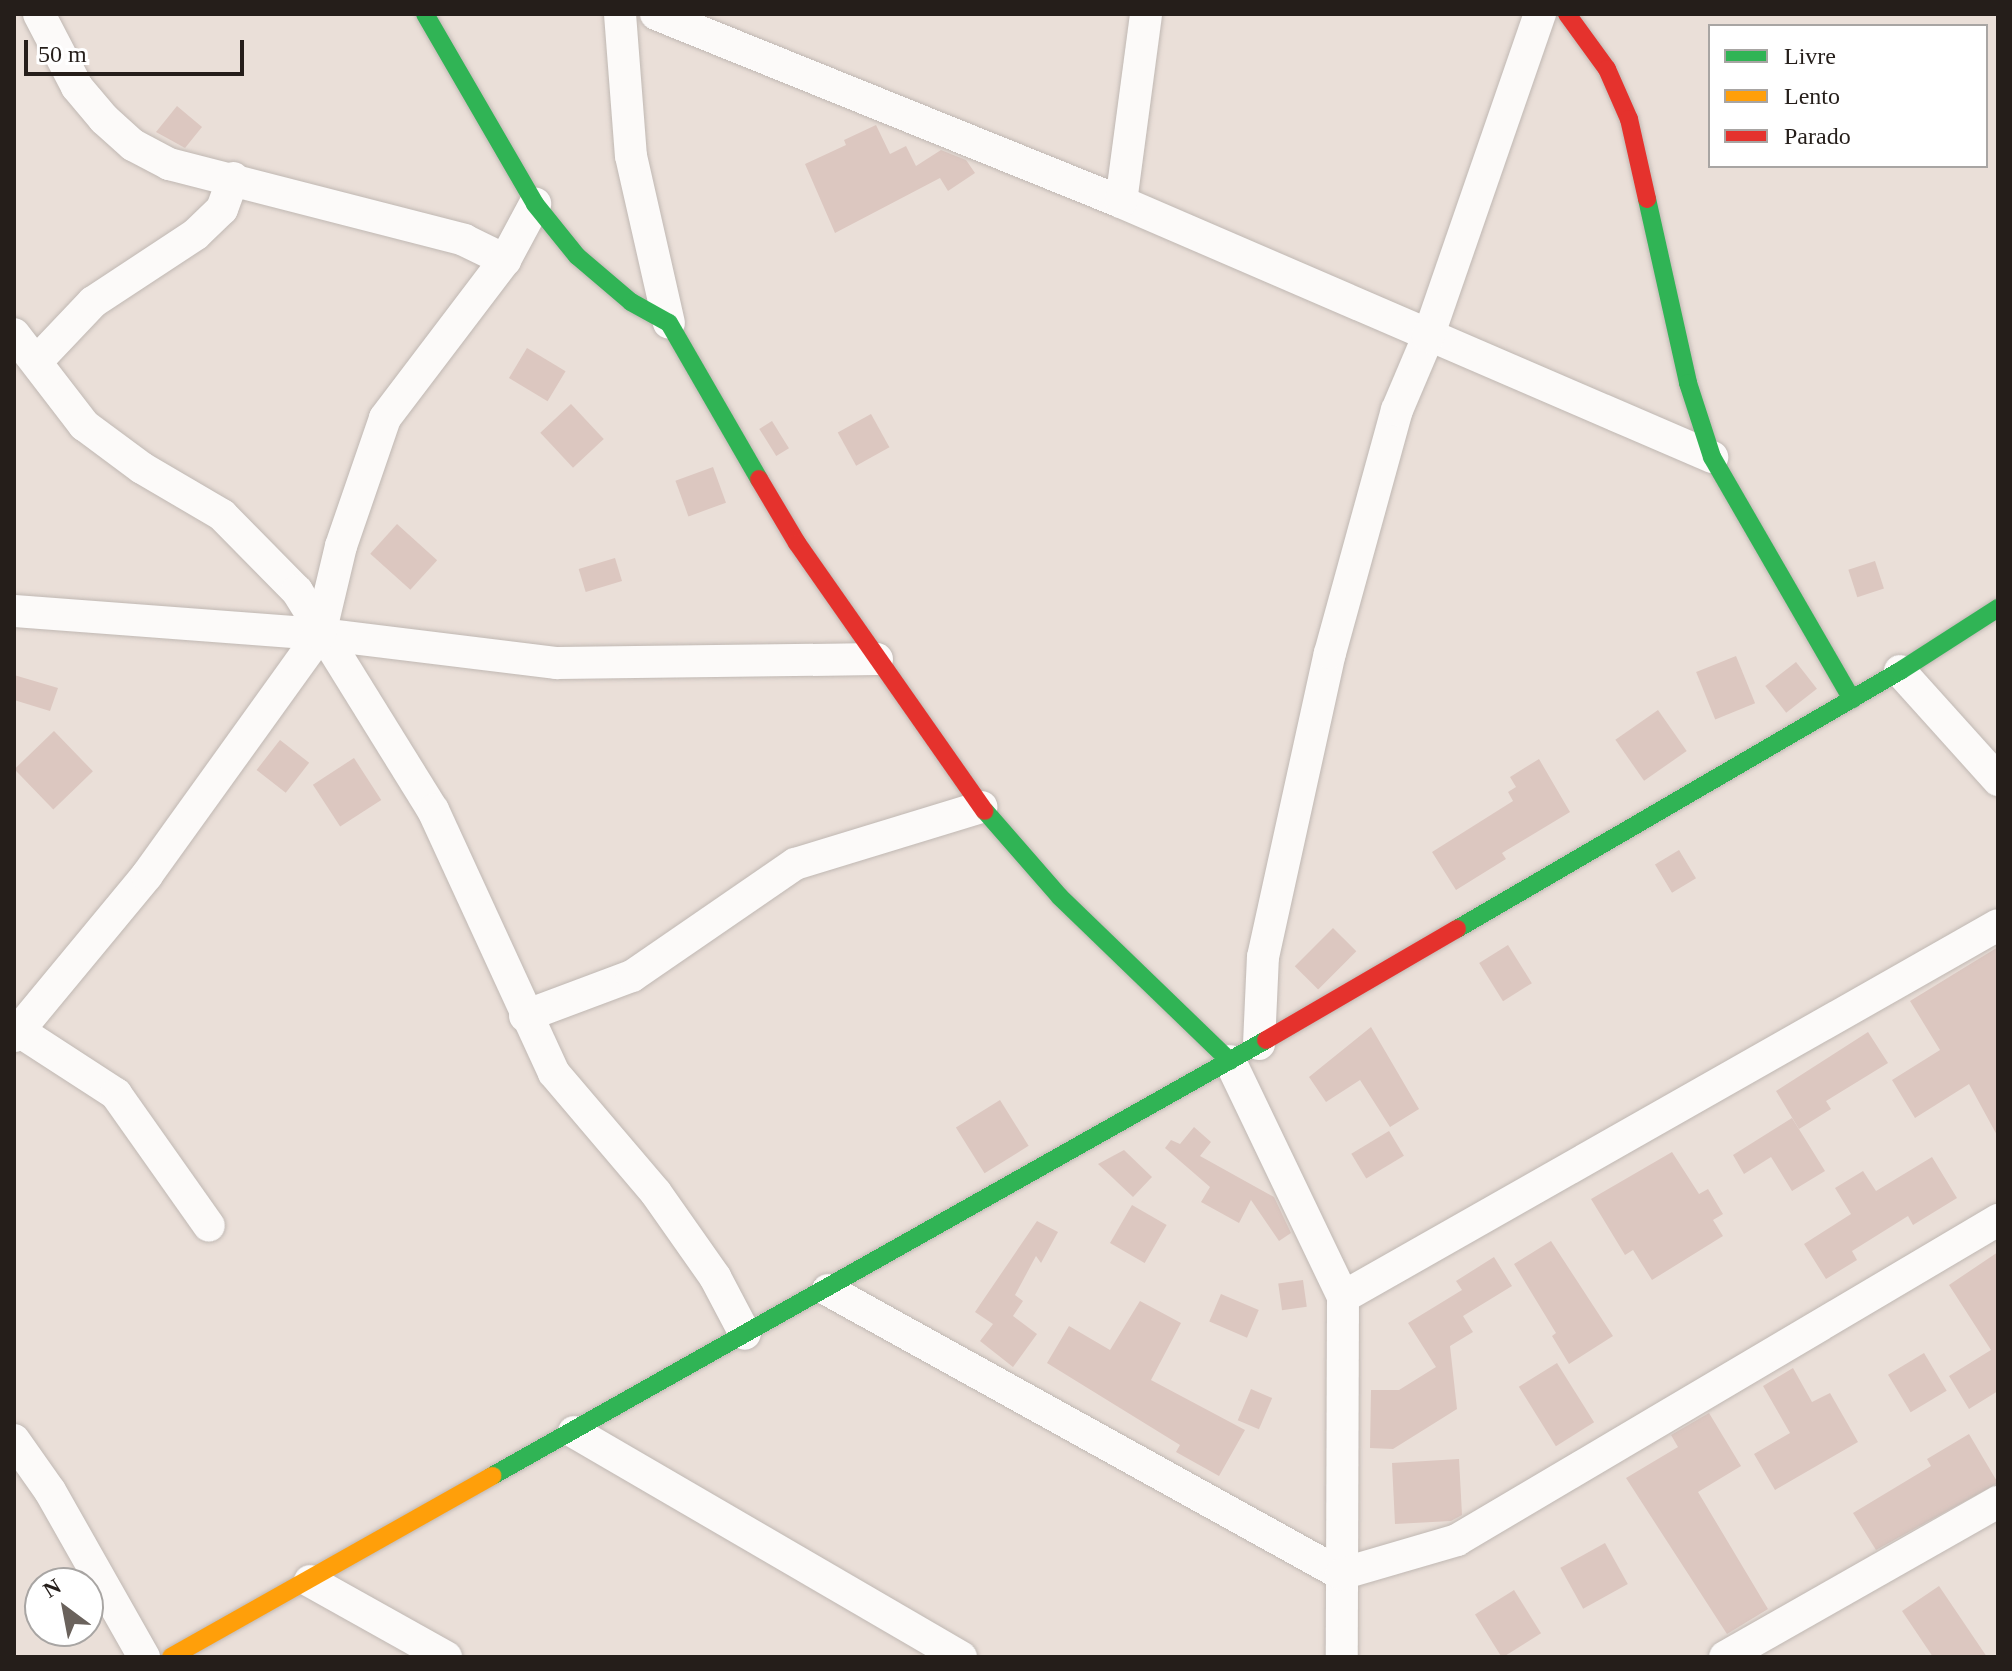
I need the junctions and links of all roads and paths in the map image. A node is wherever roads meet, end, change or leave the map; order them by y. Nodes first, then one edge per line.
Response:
1 (39, 14) edge
2 (425, 14) edge
3 (620, 14) edge
4 (656, 14) edge
5 (1540, 14) edge
6 (1567, 14) edge
7 (1146, 15) edge
8 (233, 178) junction
9 (1121, 202) junction
10 (535, 204) junction
11 (505, 260) junction
12 (669, 323) junction
13 (14, 334) edge
14 (1428, 337) junction
15 (37, 361) junction
16 (1712, 457) junction
17 (1998, 608) edge
18 (14, 611) edge
19 (320, 634) junction
20 (877, 659) junction
21 (1900, 671) junction
22 (1852, 699) junction
23 (1998, 780) edge
24 (982, 807) junction
25 (1998, 925) edge
26 (525, 1016) junction
27 (16, 1034) edge
28 (1259, 1044) junction
29 (1230, 1061) junction
30 (1998, 1220) edge
31 (209, 1226) dead end
32 (828, 1290) junction
33 (1343, 1297) junction
34 (745, 1334) junction
35 (574, 1432) junction
36 (14, 1440) edge
37 (1998, 1502) edge
38 (1341, 1574) junction
39 (310, 1581) junction
40 (144, 1657) edge
41 (171, 1657) edge
42 (446, 1657) edge
43 (961, 1657) edge
44 (1342, 1657) edge
45 (1725, 1657) edge

1 - 8 street
2 - 10 street
3 - 12 street
4 - 9 street
5 - 14 street
6 - 16 street
7 - 9 street
8 - 11 street
8 - 15 street
9 - 14 street
10 - 11 street
10 - 12 street
11 - 19 street
12 - 20 street
13 - 15 street
14 - 16 street
14 - 28 street
15 - 19 street
16 - 22 street
17 - 21 street
18 - 19 street
19 - 20 street
19 - 26 street
19 - 27 street
20 - 24 street
21 - 22 street
21 - 23 street
22 - 28 street
24 - 26 street
24 - 29 street
25 - 33 street
26 - 34 street
27 - 31 street
28 - 29 street
29 - 32 street
29 - 33 street
30 - 38 street
32 - 34 street
32 - 38 street
33 - 38 street
34 - 35 street
35 - 39 street
35 - 43 street
36 - 40 street
37 - 45 street
38 - 44 street
39 - 41 street
39 - 42 street

